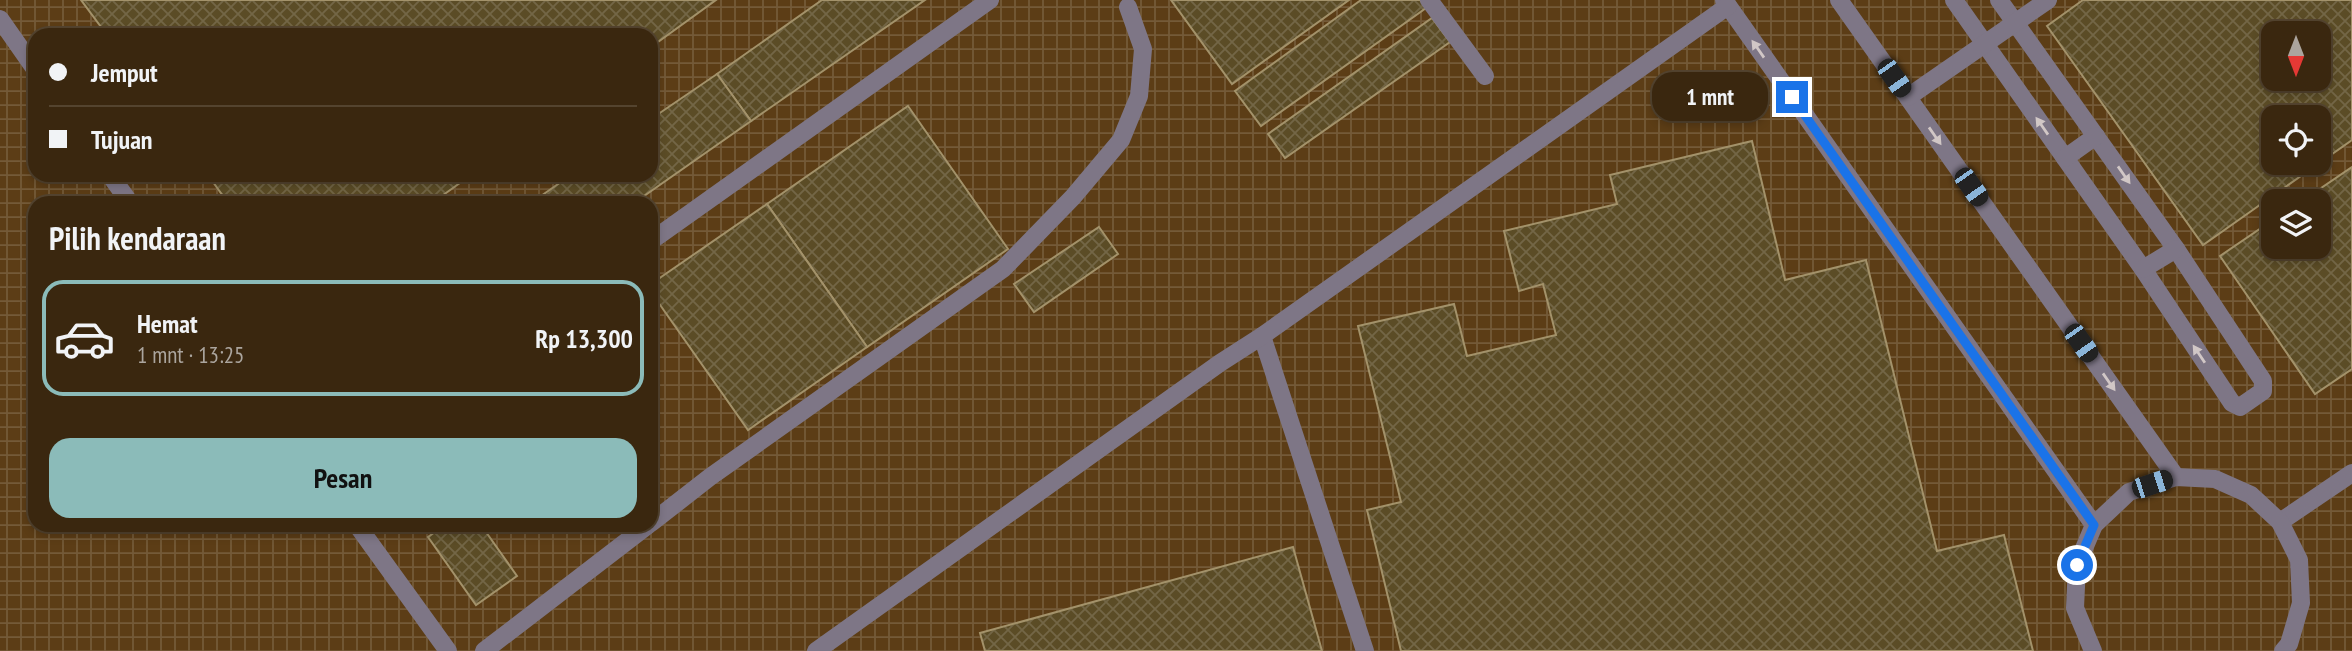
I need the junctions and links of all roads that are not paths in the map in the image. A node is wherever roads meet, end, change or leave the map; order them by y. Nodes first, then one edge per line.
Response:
1 (990, 0) edge
2 (1429, 0) edge
3 (1839, 0) edge
4 (1954, 0) edge
5 (1999, 0) edge
6 (2048, 0) edge
7 (1726, 3) edge
8 (1128, 8) dead end
9 (0, 19) edge
10 (2015, 23) junction
11 (1984, 44) junction
12 (28, 59) edge
13 (1485, 76) dead end
14 (1908, 97) junction
15 (2096, 136) junction
16 (2065, 158) junction
17 (658, 236) edge
18 (2176, 249) junction
19 (2143, 269) junction
20 (1262, 336) junction
21 (2352, 473) edge
22 (2176, 477) junction
23 (658, 518) edge
24 (2280, 522) junction
25 (2094, 525) junction
26 (362, 532) edge
27 (640, 532) edge
28 (448, 651) edge
29 (484, 651) edge
30 (816, 651) edge
31 (1364, 651) edge
32 (2093, 651) edge
33 (2283, 651) edge

1 - 17 lane
2 - 13 lane
3 - 14 lane
4 - 11 lane
5 - 10 lane
6 - 10 lane
7 - 20 lane
25 -> 7 lane
8 - 23 lane
9 - 12 lane
10 - 11 lane
10 - 15 lane
11 - 14 lane
16 -> 11 lane
14 -> 22 lane
15 - 16 lane
15 -> 18 lane
16 - 19 lane
18 - 19 lane
18 -> 19 lane
20 - 30 lane
20 - 31 lane
21 - 24 lane
22 - 24 lane
22 - 25 lane
24 - 33 lane
25 - 32 lane
26 - 28 lane
27 - 29 lane

